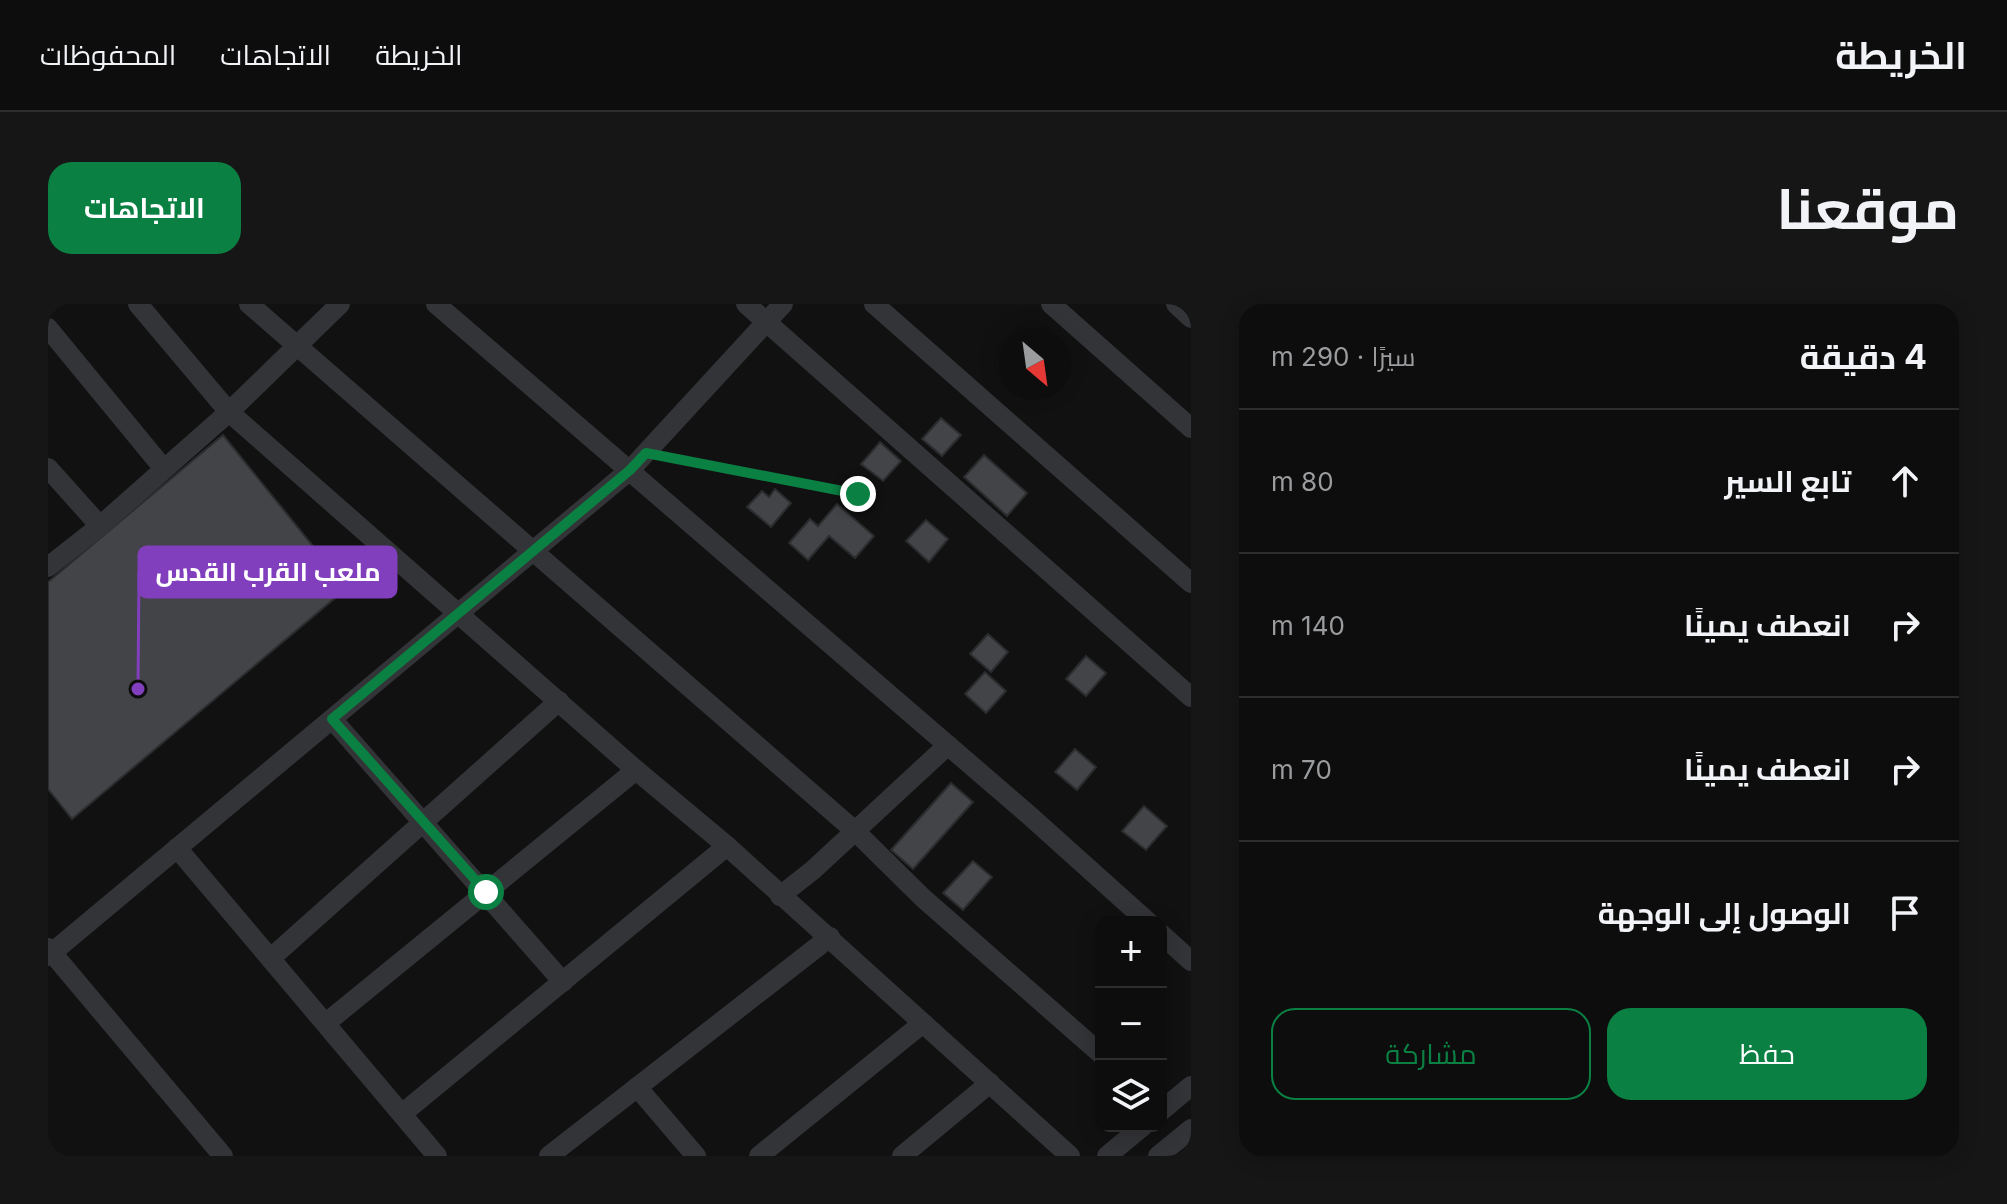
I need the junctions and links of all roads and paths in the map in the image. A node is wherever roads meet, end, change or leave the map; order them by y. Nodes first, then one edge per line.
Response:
1 (138, 304) edge
2 (249, 304) edge
3 (340, 304) edge
4 (436, 304) edge
5 (746, 304) edge
6 (783, 304) edge
7 (874, 304) edge
8 (1051, 304) edge
9 (1176, 304) edge
10 (1191, 318) edge
11 (767, 321) junction
12 (48, 328) edge
13 (299, 347) junction
14 (229, 412) junction
15 (1191, 428) edge
16 (646, 453) junction
17 (48, 468) edge
18 (164, 469) junction
19 (630, 470) junction
20 (858, 494) dead end
21 (100, 526) junction
22 (534, 552) junction
23 (48, 567) edge
24 (1191, 583) edge
25 (460, 613) junction
26 (1191, 697) edge
27 (559, 701) junction
28 (332, 719) junction
29 (948, 745) junction
30 (636, 770) junction
31 (423, 822) junction
32 (855, 831) junction
33 (727, 846) junction
34 (177, 848) junction
35 (486, 892) junction
36 (780, 896) junction
37 (1141, 916) edge
38 (830, 937) junction
39 (1167, 939) edge
40 (49, 952) edge
41 (271, 958) junction
42 (1191, 961) edge
43 (563, 982) junction
44 (326, 1023) junction
45 (923, 1023) junction
46 (1095, 1049) edge
47 (990, 1083) junction
48 (1191, 1086) edge
49 (637, 1087) junction
50 (1167, 1106) edge
51 (403, 1113) junction
52 (1167, 1114) edge
53 (1189, 1131) edge
54 (1136, 1132) edge
55 (223, 1156) edge
56 (437, 1156) edge
57 (549, 1156) edge
58 (696, 1156) edge
59 (759, 1156) edge
60 (902, 1156) edge
61 (1070, 1156) edge
62 (1107, 1156) edge
63 (1158, 1156) edge

1 - 14 street
2 - 13 street
3 - 13 street
4 - 19 street
5 - 11 street
6 - 11 street
7 - 24 street
8 - 15 street
9 - 10 street
11 - 16 street
11 - 26 street
12 - 18 street
13 - 14 street
13 - 22 street
14 - 18 street
14 - 25 street
16 - 19 street
16 - 20 path
17 - 21 street
18 - 21 street
19 - 22 street
19 - 29 street
21 - 23 street
22 - 25 street
22 - 32 street
25 - 27 street
25 - 28 street
27 - 30 street
27 - 31 street
28 - 31 street
28 - 34 street
29 - 32 street
29 - 37 street
30 - 33 street
30 - 35 street
31 - 35 street
31 - 41 street
32 - 36 street
32 - 46 street
33 - 36 street
33 - 43 street
34 - 40 street
34 - 41 street
35 - 43 street
35 - 44 street
36 - 38 street
38 - 45 street
38 - 49 street
39 - 42 street
40 - 55 street
41 - 44 street
43 - 51 street
44 - 51 street
45 - 47 street
45 - 59 street
47 - 60 street
47 - 61 street
48 - 50 street
49 - 57 street
49 - 58 street
51 - 56 street
52 - 53 street
53 - 63 street
54 - 62 street

